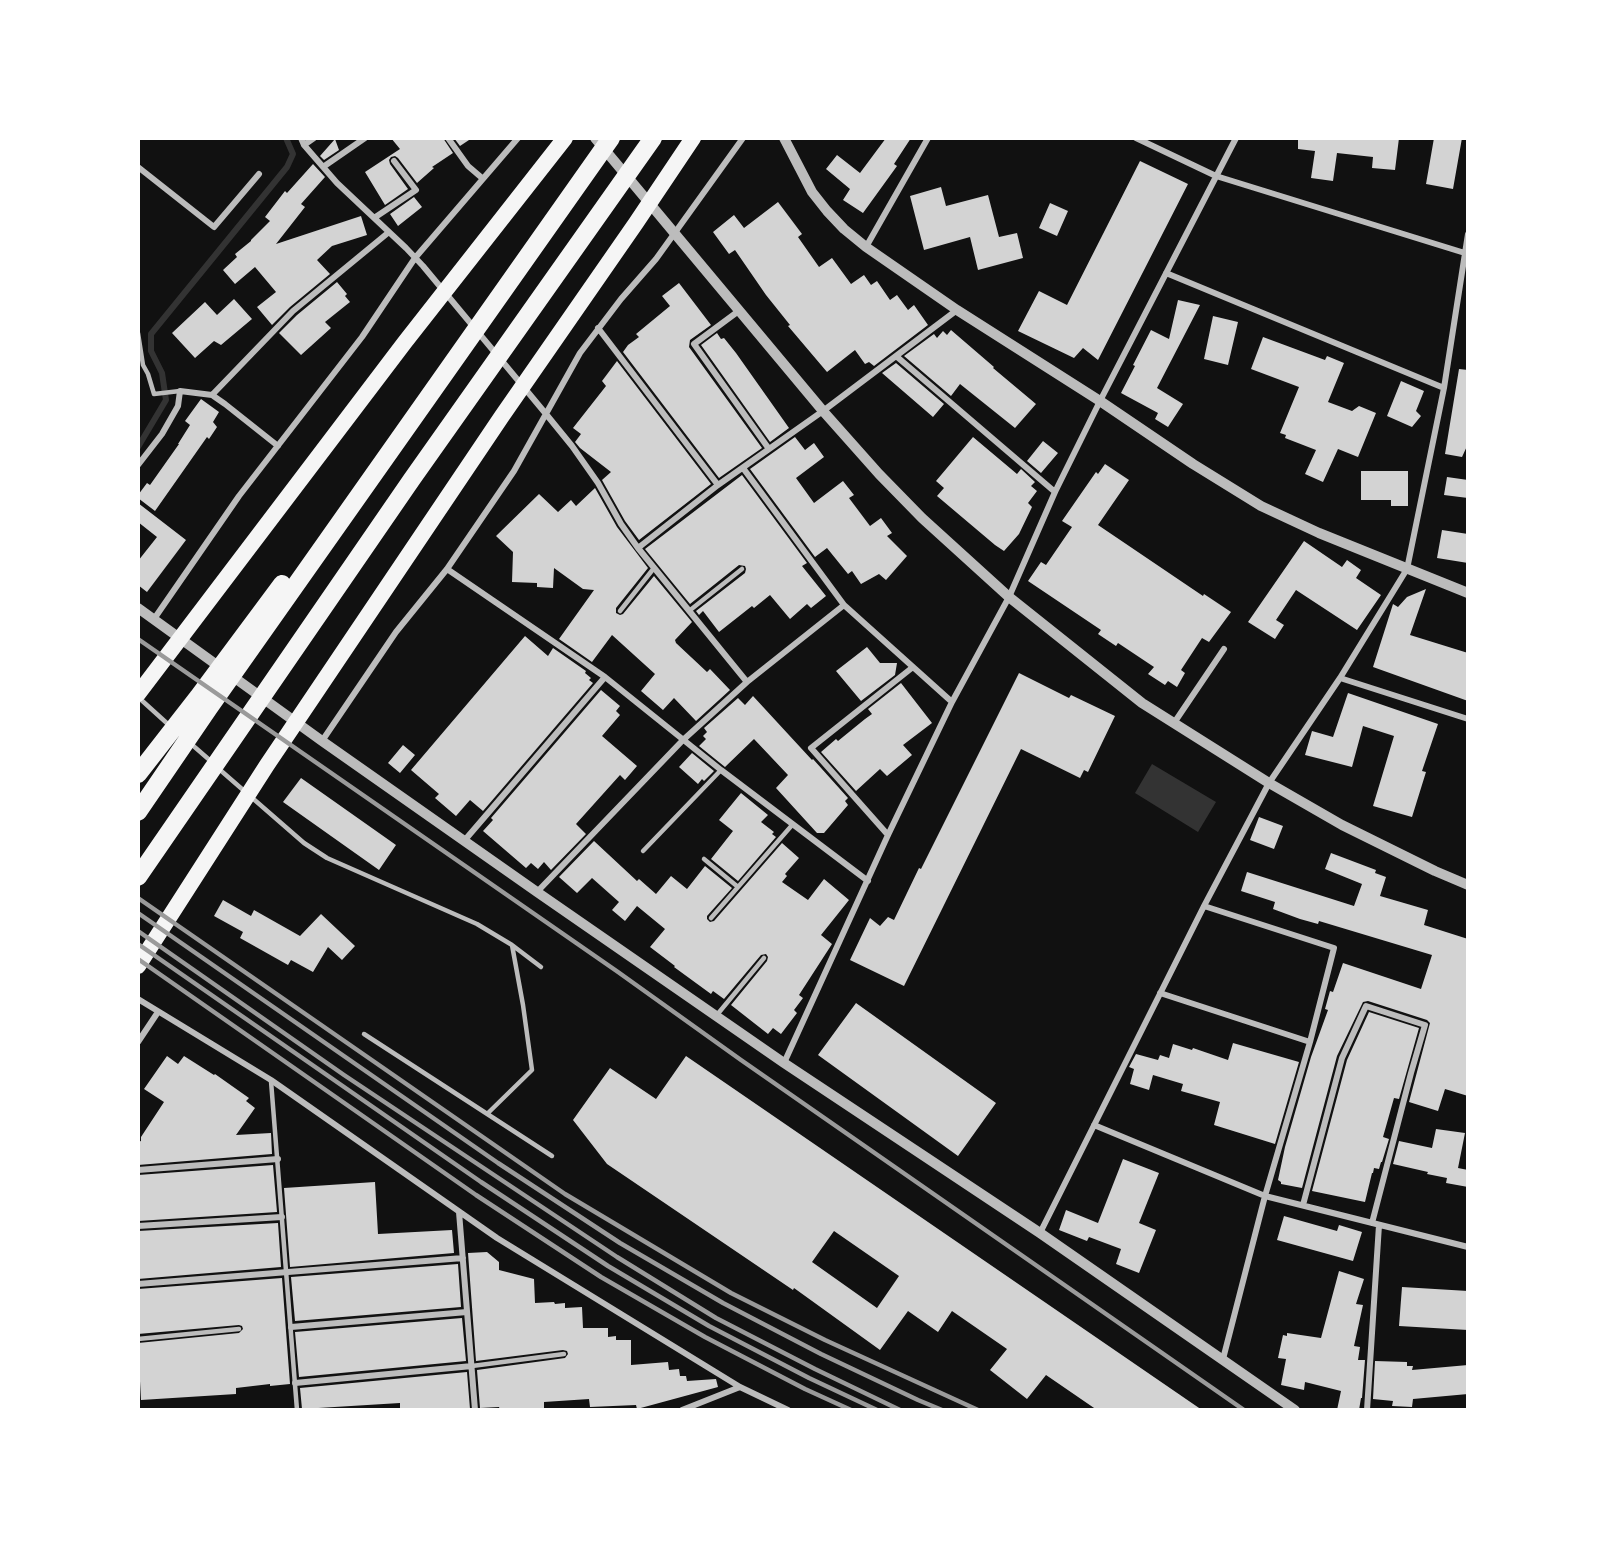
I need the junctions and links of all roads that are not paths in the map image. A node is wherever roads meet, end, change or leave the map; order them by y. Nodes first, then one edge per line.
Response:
1 (301, 138) edge
2 (314, 138) edge
3 (365, 138) edge
4 (448, 138) edge
5 (518, 138) edge
6 (565, 138) edge
7 (595, 138) edge
8 (611, 138) edge
9 (653, 138) edge
10 (693, 138) edge
11 (742, 138) edge
12 (784, 138) edge
13 (928, 138) edge
14 (1136, 138) edge
15 (1236, 138) edge
16 (304, 145) junction
17 (394, 161) dead end
18 (138, 167) edge
19 (323, 167) junction
20 (259, 174) dead end
21 (1216, 176) junction
22 (482, 178) junction
23 (375, 218) junction
24 (389, 232) junction
25 (675, 232) junction
26 (1468, 234) edge
27 (866, 247) junction
28 (1467, 254) edge
29 (415, 258) junction
30 (1166, 273) junction
31 (740, 310) junction
32 (957, 310) junction
33 (598, 328) junction
34 (138, 333) edge
35 (896, 356) junction
36 (1444, 388) junction
37 (179, 391) junction
38 (212, 395) junction
39 (1100, 401) junction
40 (823, 411) junction
41 (546, 414) junction
42 (278, 446) junction
43 (769, 449) junction
44 (384, 461) junction
45 (138, 465) edge
46 (743, 468) junction
47 (718, 485) junction
48 (1055, 492) junction
49 (638, 548) junction
50 (447, 568) junction
51 (654, 568) junction
52 (1407, 568) junction
53 (742, 569) dead end
54 (1468, 593) edge
55 (1009, 597) junction
56 (844, 605) junction
57 (138, 608) edge
58 (620, 611) dead end
59 (689, 611) junction
60 (154, 619) junction
61 (1224, 649) dead end
62 (913, 667) junction
63 (605, 677) junction
64 (1340, 678) junction
65 (747, 682) junction
66 (138, 695) edge
67 (952, 702) junction
68 (1468, 719) edge
69 (1174, 723) junction
70 (683, 740) junction
71 (322, 741) junction
72 (721, 770) junction
73 (138, 774) edge
74 (1269, 783) junction
75 (138, 812) edge
76 (793, 824) junction
77 (888, 835) junction
78 (464, 841) junction
79 (643, 851) dead end
80 (704, 858) dead end
81 (138, 878) edge
82 (868, 881) junction
83 (1468, 885) edge
84 (738, 888) junction
85 (537, 892) junction
86 (1204, 906) junction
87 (711, 918) dead end
88 (512, 945) junction
89 (764, 958) dead end
90 (138, 966) edge
91 (541, 967) dead end
92 (1160, 993) junction
93 (138, 999) edge
94 (158, 1012) junction
95 (716, 1016) junction
96 (364, 1034) dead end
97 (138, 1042) edge
98 (1310, 1042) junction
99 (784, 1063) junction
100 (271, 1080) junction
101 (487, 1114) junction
102 (1094, 1125) junction
103 (552, 1156) dead end
104 (278, 1159) junction
105 (138, 1170) edge
106 (1265, 1196) junction
107 (1303, 1205) junction
108 (459, 1212) junction
109 (282, 1216) junction
110 (1375, 1224) junction
111 (138, 1226) edge
112 (1040, 1233) junction
113 (1468, 1247) edge
114 (463, 1258) junction
115 (286, 1272) junction
116 (138, 1284) edge
117 (467, 1312) junction
118 (291, 1327) junction
119 (239, 1329) dead end
120 (138, 1339) edge
121 (564, 1354) dead end
122 (1222, 1359) junction
123 (472, 1366) junction
124 (295, 1383) junction
125 (740, 1387) junction
126 (297, 1410) edge
127 (475, 1410) edge
128 (682, 1410) edge
129 (788, 1410) edge
130 (1295, 1410) edge
131 (1367, 1410) edge

1 - 16 street
2 - 16 street
3 - 19 street
4 - 22 street
5 - 22 street
6 - 66 highway
7 - 25 street
8 - 44 highway
9 - 81 highway
10 - 90 highway
11 - 25 street
12 - 27 street
13 - 27 street
14 - 21 street
15 - 21 street
16 - 19 street
17 - 23 street
18 - 20 street
19 - 23 street
21 - 28 street
21 - 30 street
22 - 29 street
23 - 24 street
24 - 29 street
24 - 38 street
25 - 31 street
25 - 33 street
26 - 28 street
27 - 32 street
28 - 36 street
29 - 41 street
29 - 42 street
30 - 36 street
30 - 39 street
31 - 40 street
31 - 43 street
32 - 35 street
32 - 39 street
33 - 41 street
33 - 47 street
34 - 37 lane
35 - 40 street
35 - 48 street
36 - 52 street
37 - 38 street
37 - 45 street
38 - 42 street
39 - 48 street
39 - 52 street
40 - 43 street
40 - 55 street
41 - 49 street
41 - 50 street
42 - 60 street
43 - 46 street
44 - 73 highway
44 - 75 highway
46 - 47 street
46 - 56 street
47 - 49 street
48 - 55 street
49 - 51 street
50 - 63 street
50 - 71 street
51 - 58 lane
51 - 59 street
52 - 54 street
52 - 64 street
53 - 59 lane
55 - 67 street
55 - 69 street
56 - 62 street
56 - 65 street
57 - 60 street
59 - 65 street
60 - 71 street
61 - 69 street
62 - 67 street
62 - 77 street
63 - 70 street
63 - 78 street
64 - 68 street
64 - 74 street
65 - 70 street
66 - 88 lane
67 - 77 street
69 - 74 street
70 - 72 street
70 - 85 street
71 - 78 street
72 - 76 street
72 - 79 lane
74 - 83 street
74 - 86 street
76 - 82 street
76 - 84 lane
77 - 82 street
78 - 85 street
80 - 84 lane
82 - 99 street
84 - 87 lane
85 - 95 street
86 - 92 street
86 - 98 street
88 - 91 lane
88 - 101 lane
89 - 95 lane
92 - 98 street
92 - 102 street
93 - 94 street
94 - 97 street
94 - 100 street
95 - 99 street
96 - 101 lane
98 - 106 street
99 - 112 street
100 - 104 lane
100 - 108 street
101 - 103 lane
102 - 106 street
102 - 112 street
104 - 105 street
104 - 109 lane
106 - 107 street
106 - 122 street
107 - 110 street
107 - 110 street
108 - 114 street
108 - 125 street
109 - 111 street
109 - 115 lane
110 - 113 street
110 - 131 street
112 - 122 street
114 - 115 street
114 - 117 street
115 - 116 street
115 - 118 lane
117 - 118 street
117 - 123 street
118 - 124 lane
119 - 120 lane
121 - 123 lane
122 - 130 street
123 - 124 street
123 - 127 street
124 - 126 lane
125 - 128 street
125 - 129 street

